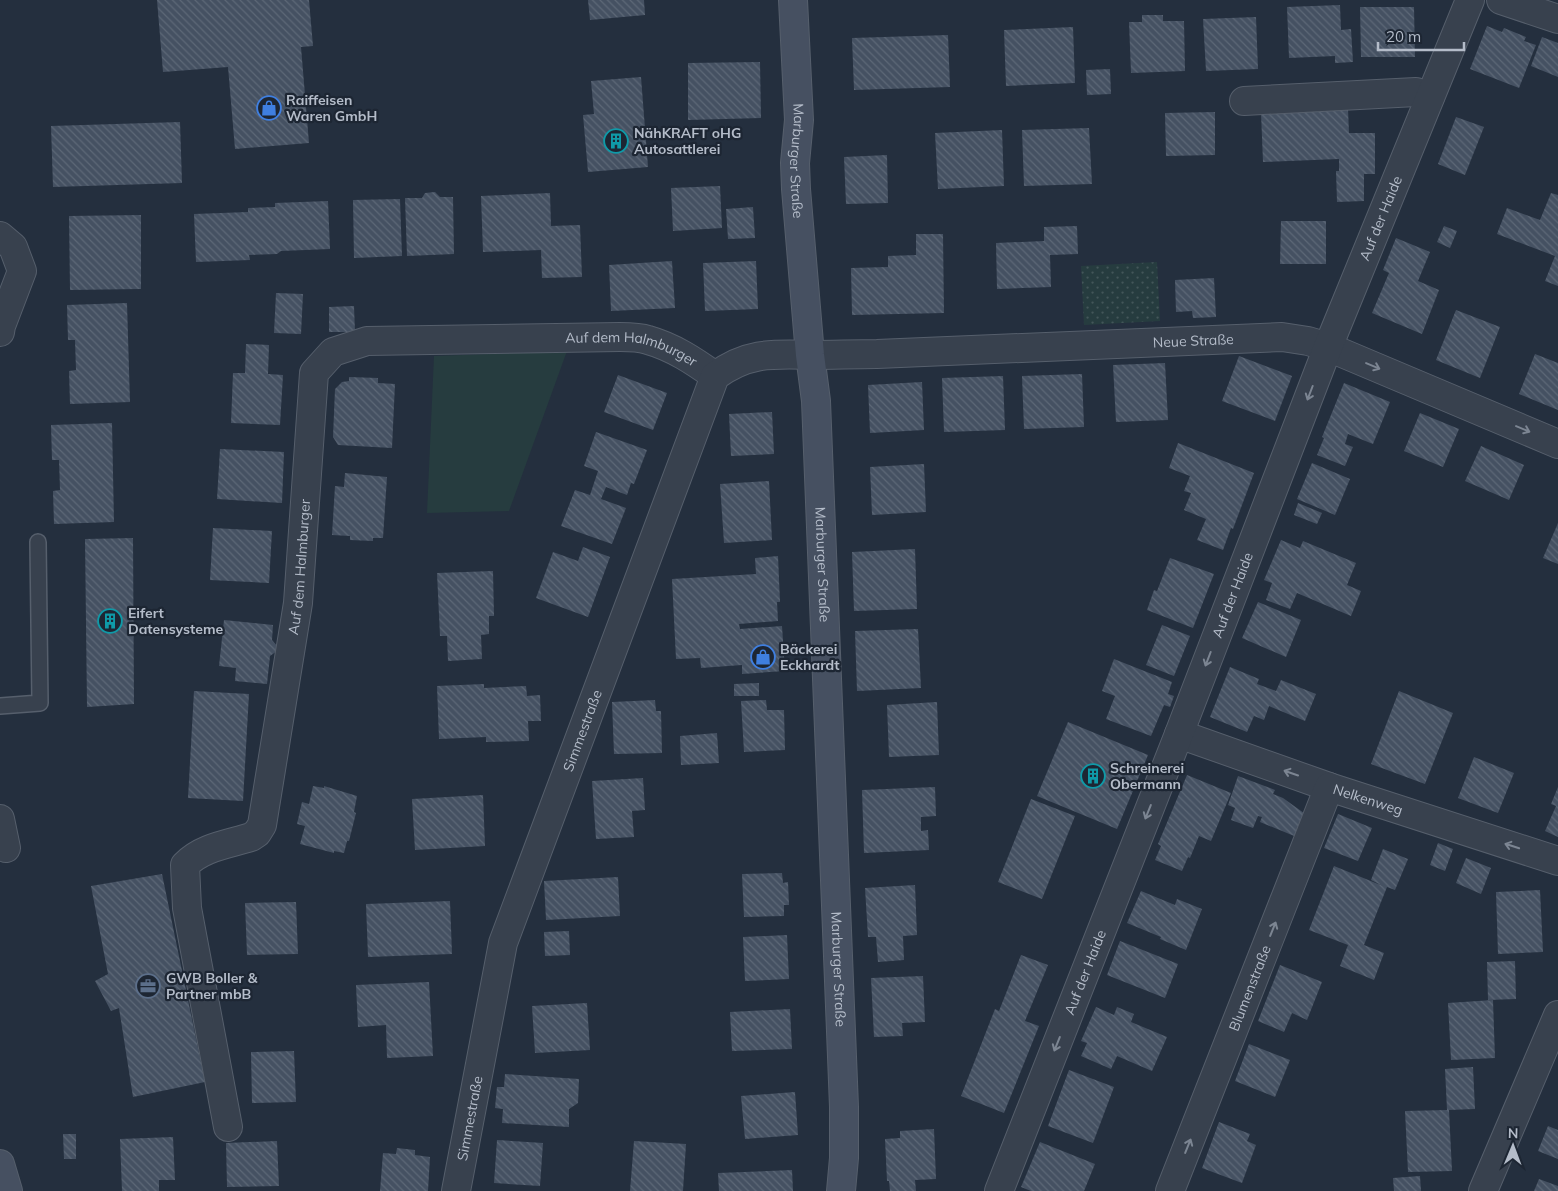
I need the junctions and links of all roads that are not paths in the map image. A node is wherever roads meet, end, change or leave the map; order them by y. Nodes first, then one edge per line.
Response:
1 (793, 0) edge
2 (1470, 0) edge
3 (1501, 0) edge
4 (1558, 19) edge
5 (1430, 97) junction
6 (1244, 101) dead end
7 (0, 236) edge
8 (0, 332) edge
9 (1328, 347) junction
10 (810, 355) junction
11 (715, 376) junction
12 (1558, 444) edge
13 (38, 542) dead end
14 (0, 706) edge
15 (1179, 734) junction
16 (1330, 787) junction
17 (0, 819) edge
18 (6, 848) dead end
19 (1558, 861) edge
20 (1558, 1015) edge
21 (228, 1127) dead end
22 (0, 1164) edge
23 (8, 1191) edge
24 (456, 1191) edge
25 (841, 1191) edge
26 (998, 1191) edge
27 (1170, 1191) edge
28 (1483, 1191) edge

1 - 10 street, Marburger Straße
2 - 5 street, Auf der Haide
3 - 4 street
5 - 6 street
5 - 9 street, Auf der Haide
7 - 8 street
9 - 10 street, Neue Straße
9 -> 12 street, Neue Straße
9 -> 15 street, Auf der Haide
10 - 11 street
10 - 25 street, Marburger Straße
11 - 21 street, Auf dem Halmburger
11 - 24 street, Simmestraße
13 - 14 lane
16 -> 15 street, Nelkenweg
15 -> 26 street, Auf der Haide
19 -> 16 street, Nelkenweg
27 -> 16 street, Blumenstraße
17 - 18 street
20 - 28 street
22 - 23 street

